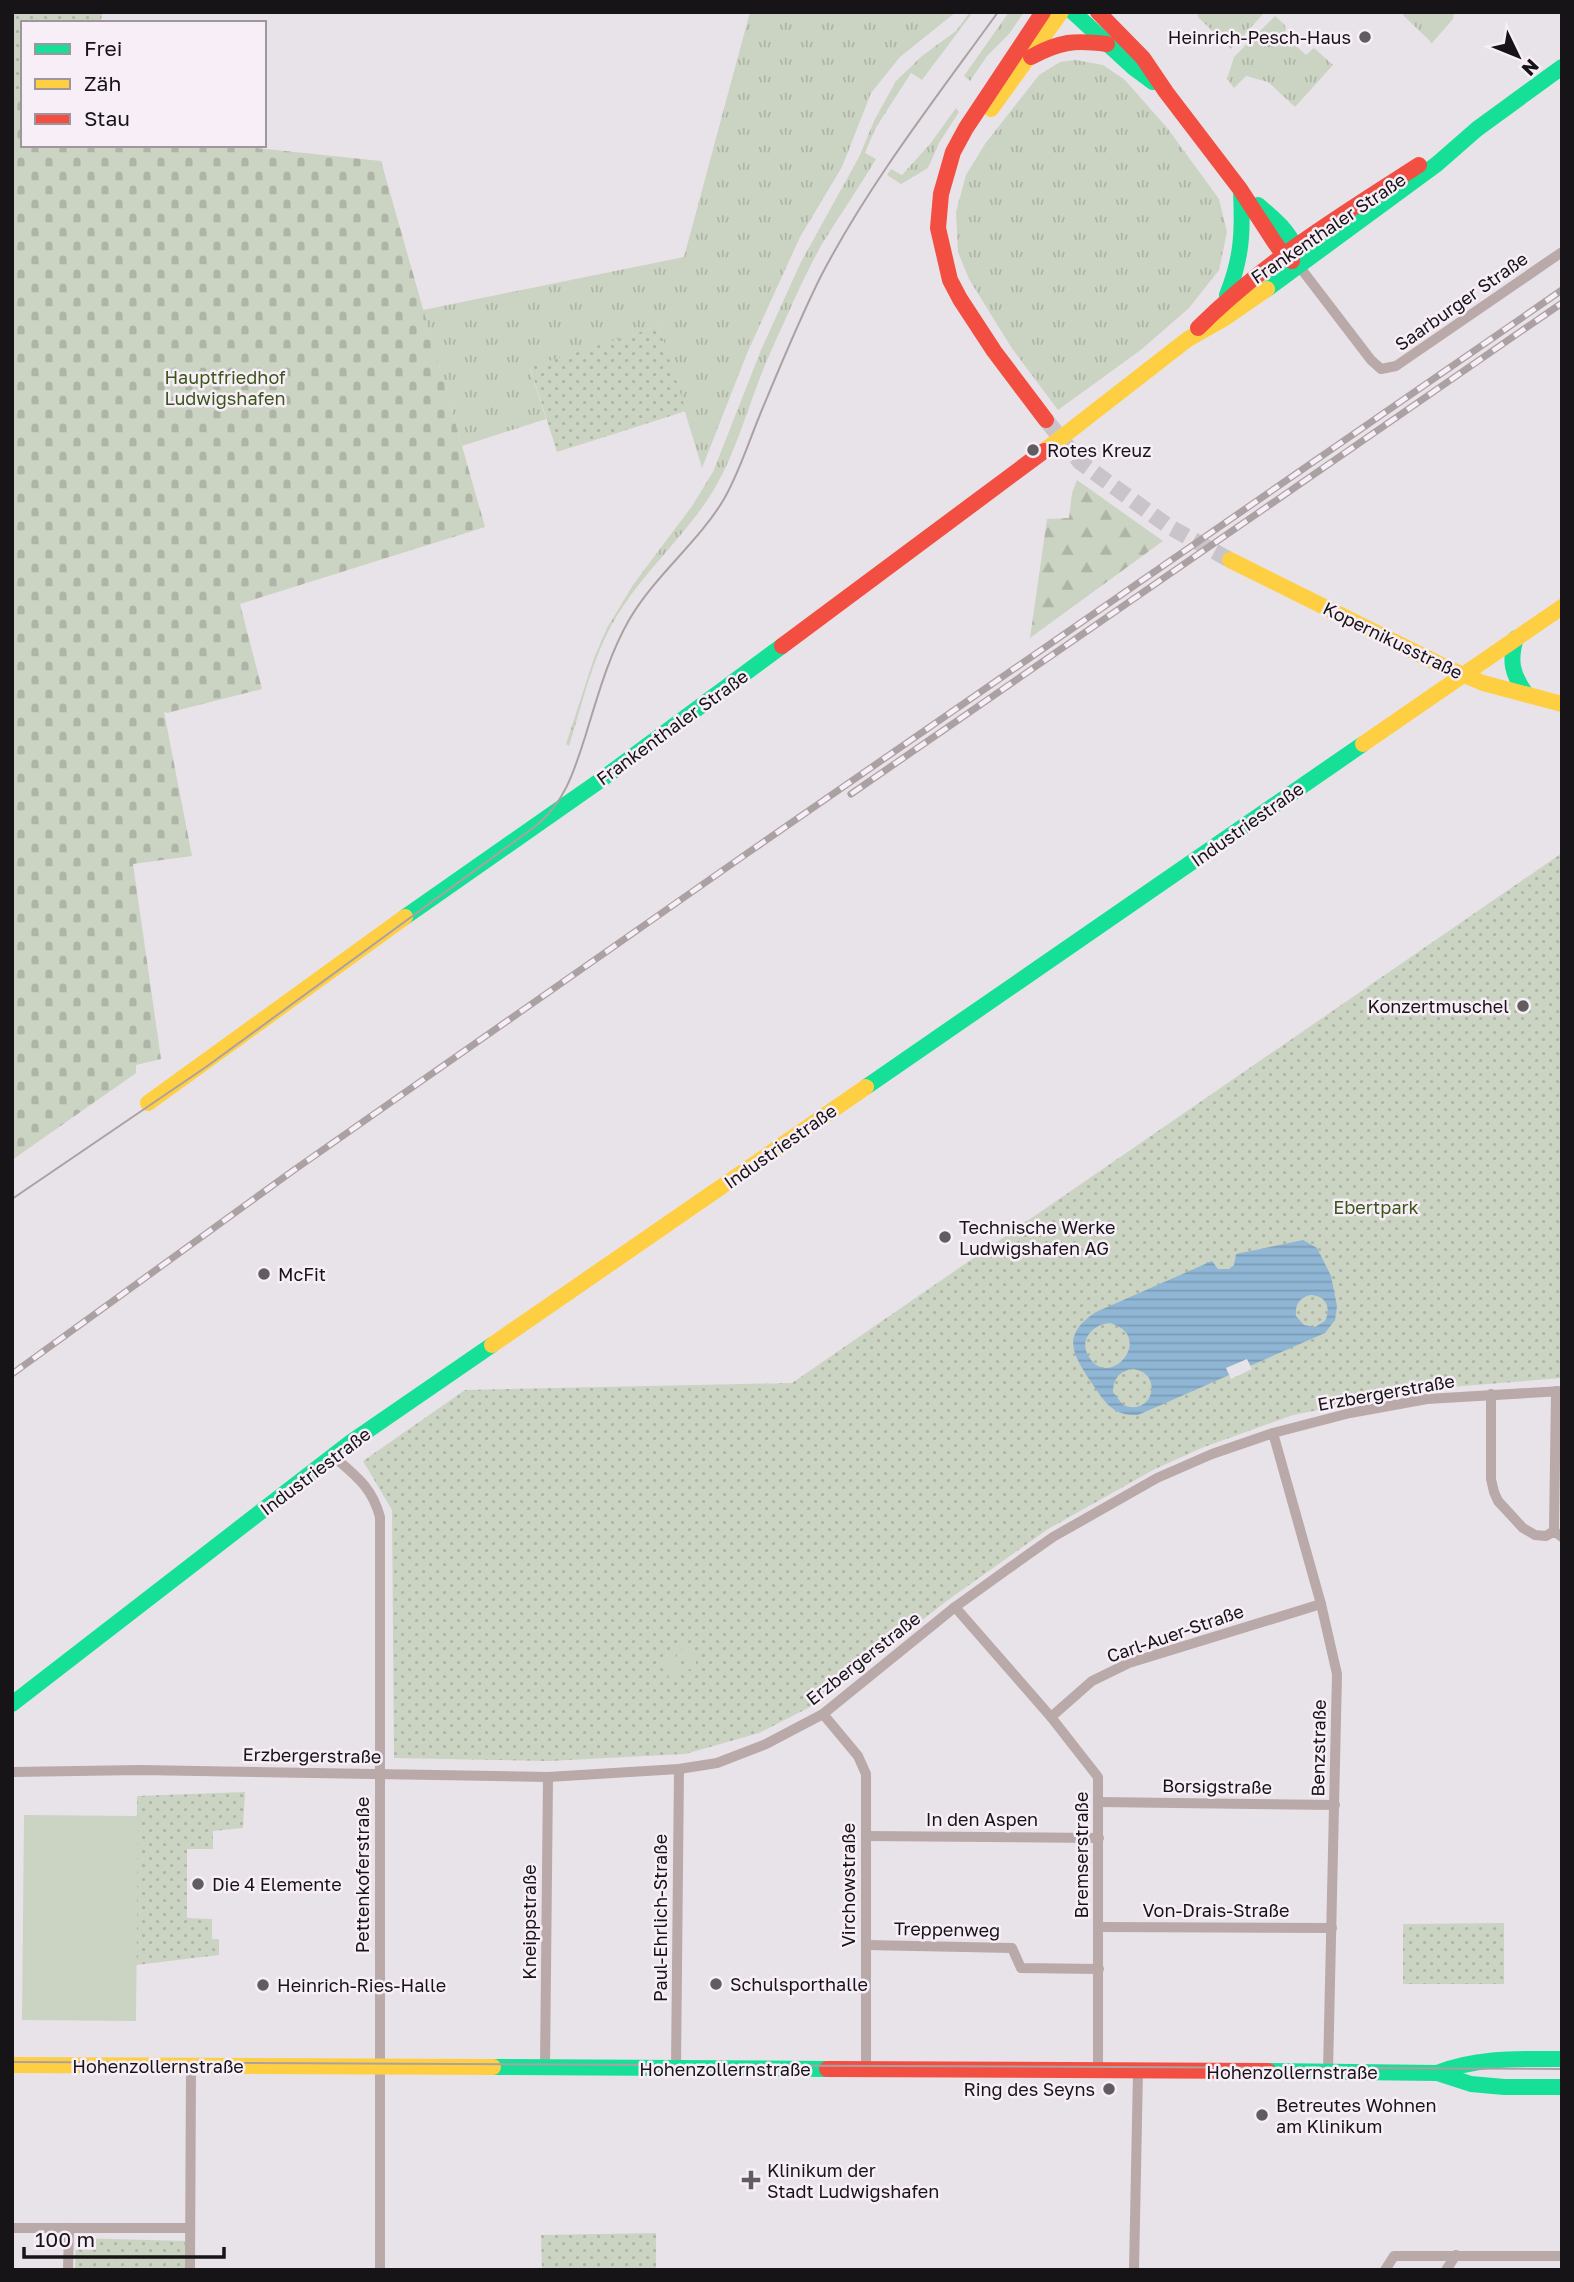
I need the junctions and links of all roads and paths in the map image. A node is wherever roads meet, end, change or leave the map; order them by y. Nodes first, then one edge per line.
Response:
1 (1043, 12) edge
2 (1061, 12) edge
3 (1073, 12) edge
4 (1098, 12) edge
5 (1107, 44) junction
6 (1026, 60) junction
7 (1562, 67) edge
8 (1166, 92) junction
9 (1477, 129) junction
10 (947, 171) junction
11 (1240, 189) junction
12 (1291, 251) junction
13 (1562, 252) edge
14 (1299, 266) junction
15 (1226, 298) junction
16 (1188, 339) junction
17 (1046, 420) tunnel mouth
18 (1230, 560) tunnel mouth
19 (1562, 607) edge
20 (1516, 639) junction
21 (1463, 675) junction
22 (1526, 694) junction
23 (1562, 704) edge
24 (148, 1103) dead end
25 (1559, 1391) edge
26 (1491, 1394) junction
27 (1273, 1433) junction
28 (333, 1456) junction
29 (1558, 1534) edge
30 (1321, 1604) junction
31 (955, 1607) junction
32 (12, 1704) edge
33 (824, 1714) junction
34 (1051, 1717) junction
35 (679, 1769) junction
36 (12, 1772) edge
37 (380, 1774) junction
38 (548, 1777) junction
39 (1099, 1802) junction
40 (1335, 1805) junction
41 (866, 1836) junction
42 (1099, 1838) junction
43 (1099, 1927) junction
44 (1332, 1928) junction
45 (866, 1945) junction
46 (1099, 1969) junction
47 (1562, 2059) edge
48 (12, 2065) edge
49 (191, 2066) junction
50 (380, 2066) junction
51 (545, 2067) junction
52 (676, 2068) junction
53 (866, 2070) junction
54 (1098, 2071) junction
55 (1138, 2071) junction
56 (1328, 2071) junction
57 (1437, 2073) junction
58 (1562, 2087) edge
59 (12, 2228) edge
60 (69, 2228) junction
61 (190, 2228) junction
62 (1456, 2255) junction
63 (1562, 2256) edge
64 (68, 2270) edge
65 (190, 2270) edge
66 (380, 2270) edge
67 (1134, 2270) edge
68 (1385, 2270) edge
69 (1446, 2270) edge

1 - 10 street
2 - 6 street
3 - 5 street
4 - 8 street
5 - 6 street
5 - 8 street
6 - 10 street
7 - 9 street, Frankenthaler Straße
8 - 11 street
9 - 12 street, Frankenthaler Straße
9 - 14 street, Frankenthaler Straße
10 - 17 street
11 - 12 street
11 - 15 street
12 - 14 street
12 - 15 street, Frankenthaler Straße
13 - 14 street, Saarburger Straße
14 - 16 street, Frankenthaler Straße
15 - 16 street, Frankenthaler Straße
16 - 24 street, Frankenthaler Straße
18 - 21 street, Kopernikusstraße
19 - 20 street, Industriestraße
20 - 21 street, Industriestraße
20 - 22 street
21 - 22 street, Kopernikusstraße
21 - 28 street, Industriestraße
22 - 23 street, Kopernikusstraße
25 - 26 street, Erzbergerstraße
25 - 29 street
26 - 27 street, Erzbergerstraße
26 - 29 street
27 - 30 street, Benzstraße
27 - 31 street, Erzbergerstraße
28 - 32 street, Industriestraße
28 - 37 street, Pettenkoferstraße
30 - 34 street, Carl-Auer-Straße
30 - 40 street, Benzstraße
31 - 33 street, Erzbergerstraße
31 - 34 street, Bremserstraße
33 - 35 street, Erzbergerstraße
33 - 41 street, Virchowstraße
34 - 39 street, Bremserstraße
35 - 38 street, Erzbergerstraße
35 - 52 street, Paul-Ehrlich-Straße
36 - 37 street, Erzbergerstraße
37 - 38 street, Erzbergerstraße
37 - 50 street, Pettenkoferstraße
38 - 51 street, Kneippstraße
39 - 40 street, Borsigstraße
39 - 42 street, Bremserstraße
40 - 44 street, Benzstraße
41 - 42 street, In den Aspen
41 - 45 street, Virchowstraße
42 - 43 street, Bremserstraße
43 - 44 street, Von-Drais-Straße
43 - 46 street, Bremserstraße
44 - 56 street, Benzstraße
45 - 46 street, Treppenweg
45 - 53 street, Virchowstraße
46 - 54 street, Bremserstraße
47 - 57 street, Hohenzollernstraße
48 - 49 street, Hohenzollernstraße
49 - 50 street, Hohenzollernstraße
49 - 61 street
50 - 51 street, Hohenzollernstraße
50 - 66 street, Pettenkoferstraße
51 - 52 street, Hohenzollernstraße
52 - 53 street, Hohenzollernstraße
53 - 54 street, Hohenzollernstraße
54 - 55 street, Hohenzollernstraße
55 - 56 street, Hohenzollernstraße
55 - 67 street
56 - 57 street, Hohenzollernstraße
57 - 58 street, Hohenzollernstraße
59 - 60 street
60 - 61 street
60 - 64 street
61 - 65 street
62 - 63 street
62 - 68 street
62 - 69 street

